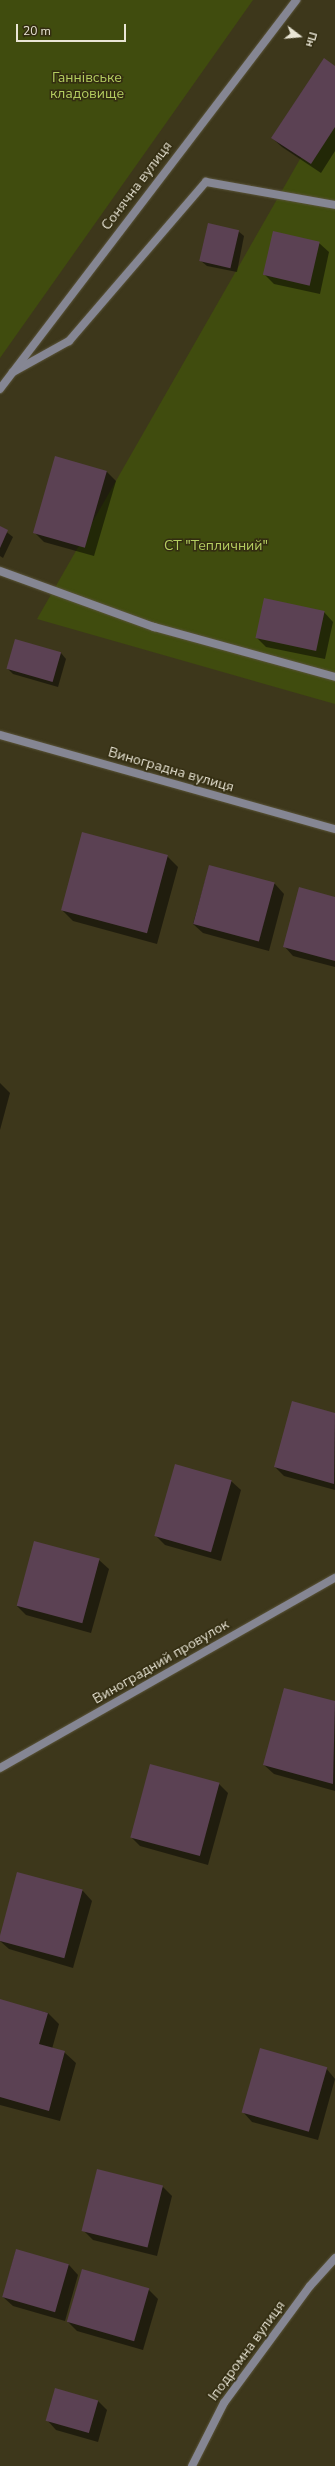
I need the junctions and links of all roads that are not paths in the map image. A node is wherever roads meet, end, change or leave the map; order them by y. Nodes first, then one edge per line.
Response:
1 (296, 0) edge
2 (335, 205) edge
3 (9, 375) junction
4 (0, 389) edge
5 (0, 571) edge
6 (335, 677) edge
7 (0, 735) edge
8 (335, 829) edge
9 (335, 1578) edge
10 (0, 1768) edge
11 (335, 2258) edge
12 (192, 2466) edge

1 - 3 street, Сонячна вулиця
2 - 3 street
3 - 4 street, Сонячна вулиця
5 - 6 street
7 - 8 street, Виноградна вулиця
9 - 10 street, Виноградний провулок
11 - 12 street, Іподромна вулиця

